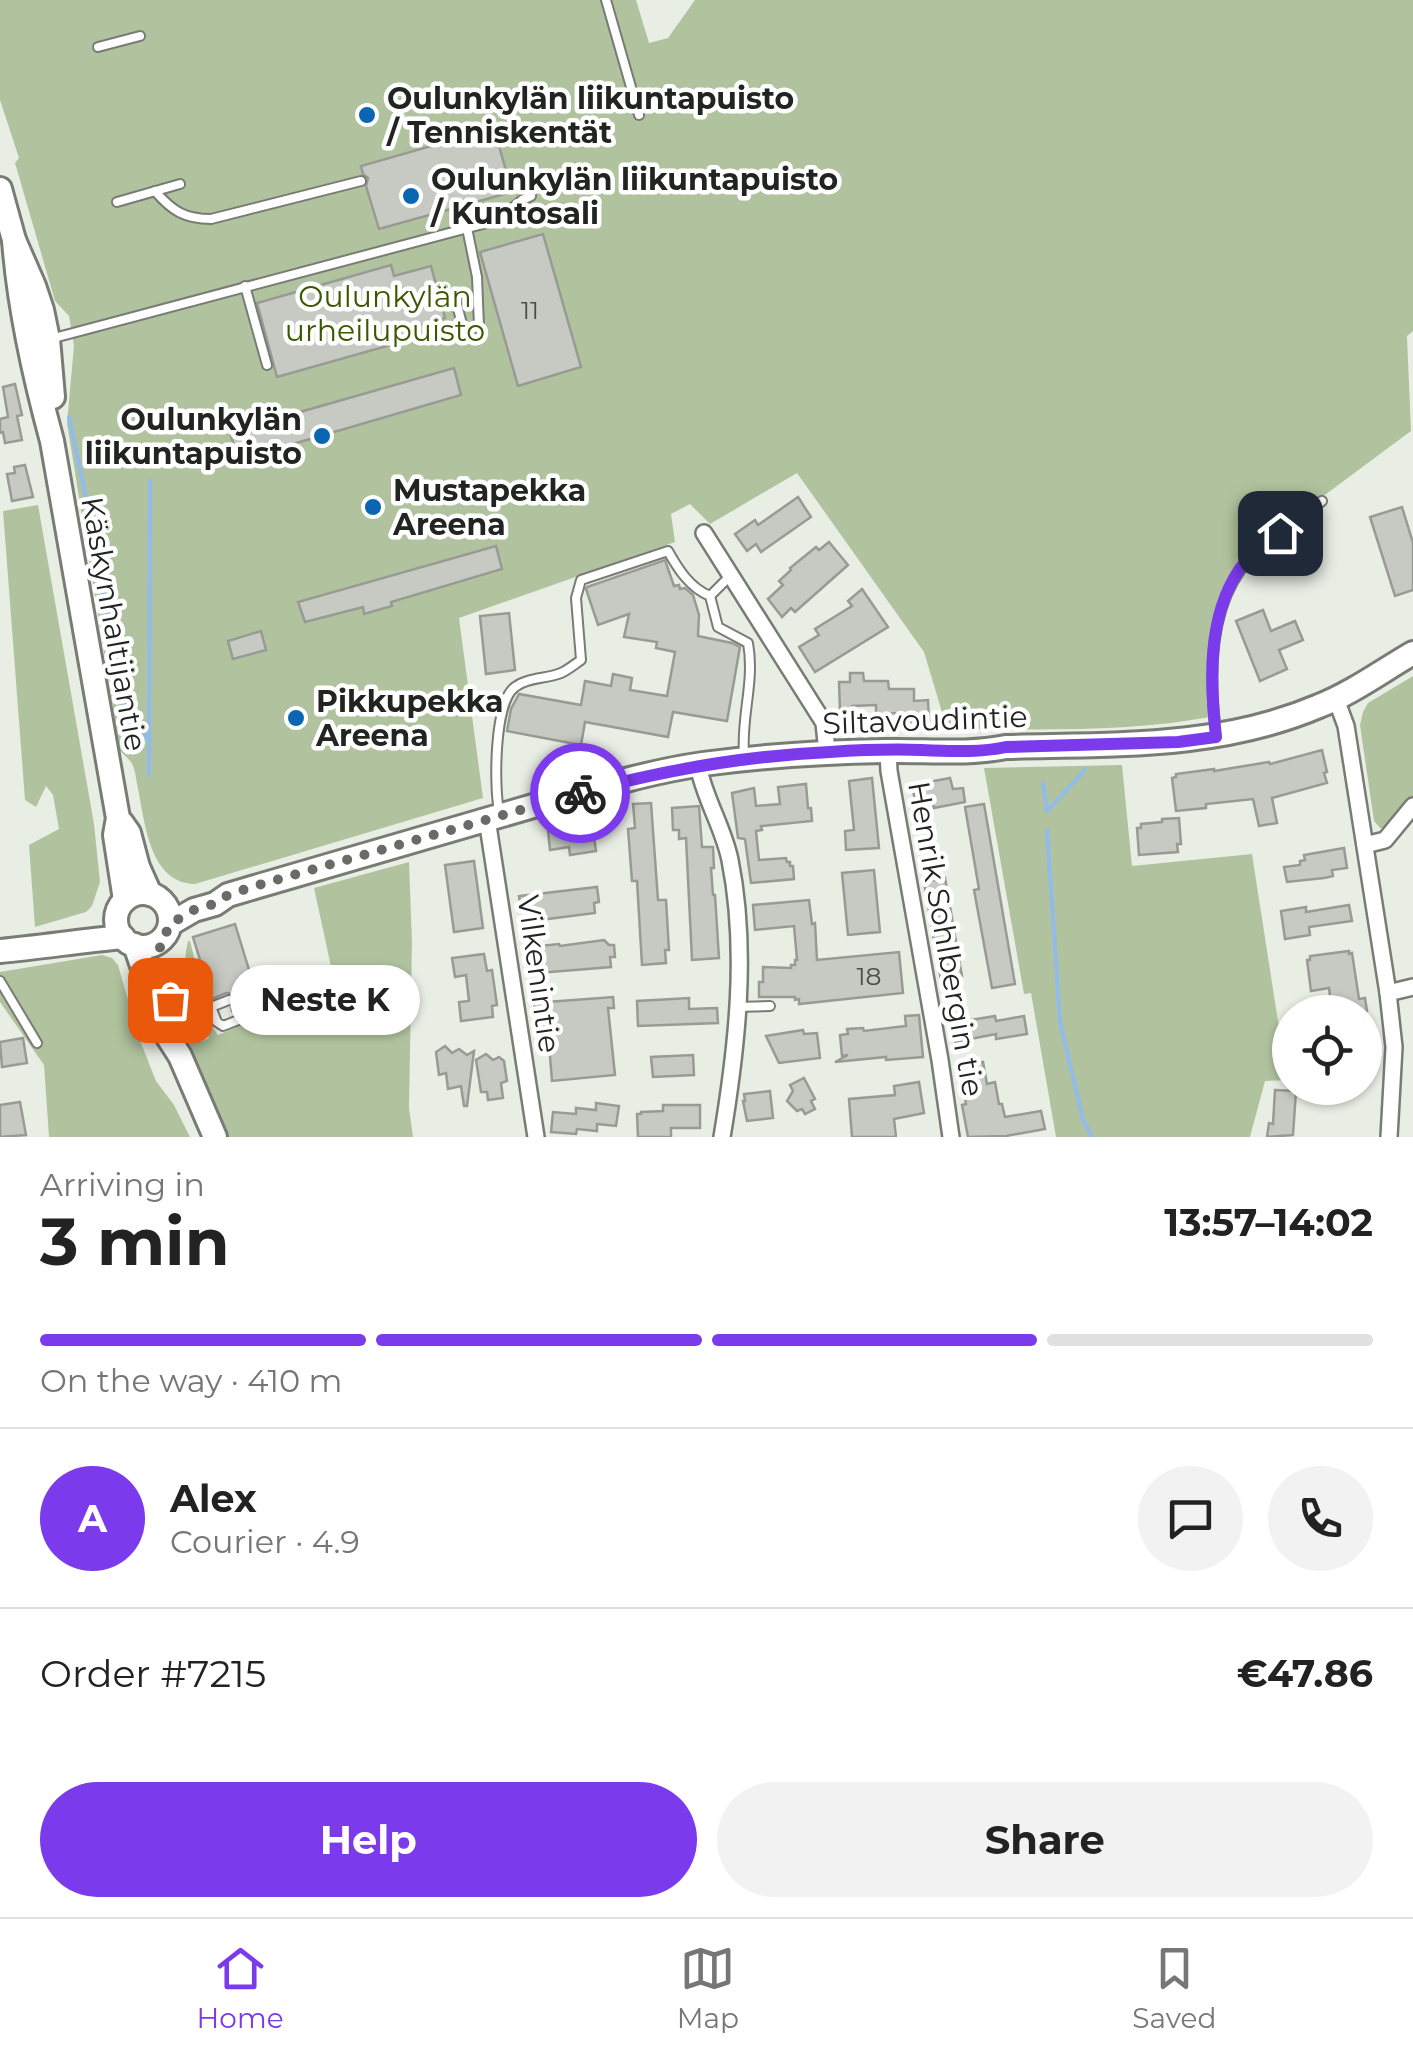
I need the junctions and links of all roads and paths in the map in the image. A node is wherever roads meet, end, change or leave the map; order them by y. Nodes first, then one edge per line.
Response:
1 (606, 0) edge
2 (140, 36) dead end
3 (98, 47) dead end
4 (639, 115) dead end
5 (360, 181) dead end
6 (180, 184) dead end
7 (0, 189) edge
8 (155, 191) junction
9 (530, 196) dead end
10 (117, 202) dead end
11 (467, 228) junction
12 (244, 286) junction
13 (454, 293) dead end
14 (38, 341) junction
15 (266, 365) dead end
16 (1322, 501) dead end
17 (704, 533) dead end
18 (731, 575) junction
19 (710, 596) junction
20 (1413, 653) edge
21 (1336, 698) junction
22 (1216, 737) junction
23 (888, 750) junction
24 (827, 752) junction
25 (744, 759) junction
26 (698, 765) junction
27 (1413, 806) edge
28 (493, 817) junction
29 (118, 818) junction
30 (1365, 845) junction
31 (161, 915) junction
32 (125, 924) junction
33 (0, 951) edge
34 (0, 981) edge
35 (1413, 987) edge
36 (276, 993) dead end
37 (1388, 994) junction
38 (228, 1000) dead end
39 (770, 1006) dead end
40 (737, 1007) junction
41 (36, 1043) dead end
42 (180, 1056) junction
43 (215, 1137) edge
44 (536, 1137) edge
45 (722, 1137) edge
46 (951, 1137) edge
47 (1389, 1137) edge

1 - 4 lane
2 - 3 lane
5 - 8 lane
6 - 8 lane
7 - 14 main road, Käskynhaltijantie
8 - 10 lane
9 - 11 lane
11 - 12 lane
11 - 13 lane
12 - 14 lane
12 - 15 lane
14 - 29 main road, Käskynhaltijantie
16 - 22 lane
17 - 18 street
18 - 19 lane
18 - 24 street
19 - 25 lane
19 - 28 lane
20 - 21 main road, Siltavoudintie
21 - 22 main road, Siltavoudintie
21 - 30 street
22 - 23 main road, Siltavoudintie
23 - 24 main road, Siltavoudintie
23 - 46 street, Henrik Sohlbergin tie
24 - 25 main road, Siltavoudintie
25 - 26 main road, Siltavoudintie
26 - 28 main road, Siltavoudintie
26 - 40 street
27 - 30 street
28 - 31 main road, Siltavoudintie
28 - 44 street, Vilkenintie
29 - 31 main road, Käskynhaltijantie
29 - 32 main road, Käskynhaltijantie
30 - 37 street
31 - 32 main road
31 - 32 main road
31 - 42 main road, Käskynhaltijantie
32 - 33 main road
32 - 42 main road, Käskynhaltijantie
34 - 41 lane
35 - 37 street
36 - 38 lane
37 - 47 street
39 - 40 lane
40 - 45 street
42 - 43 main road, Käskynhaltijantie

